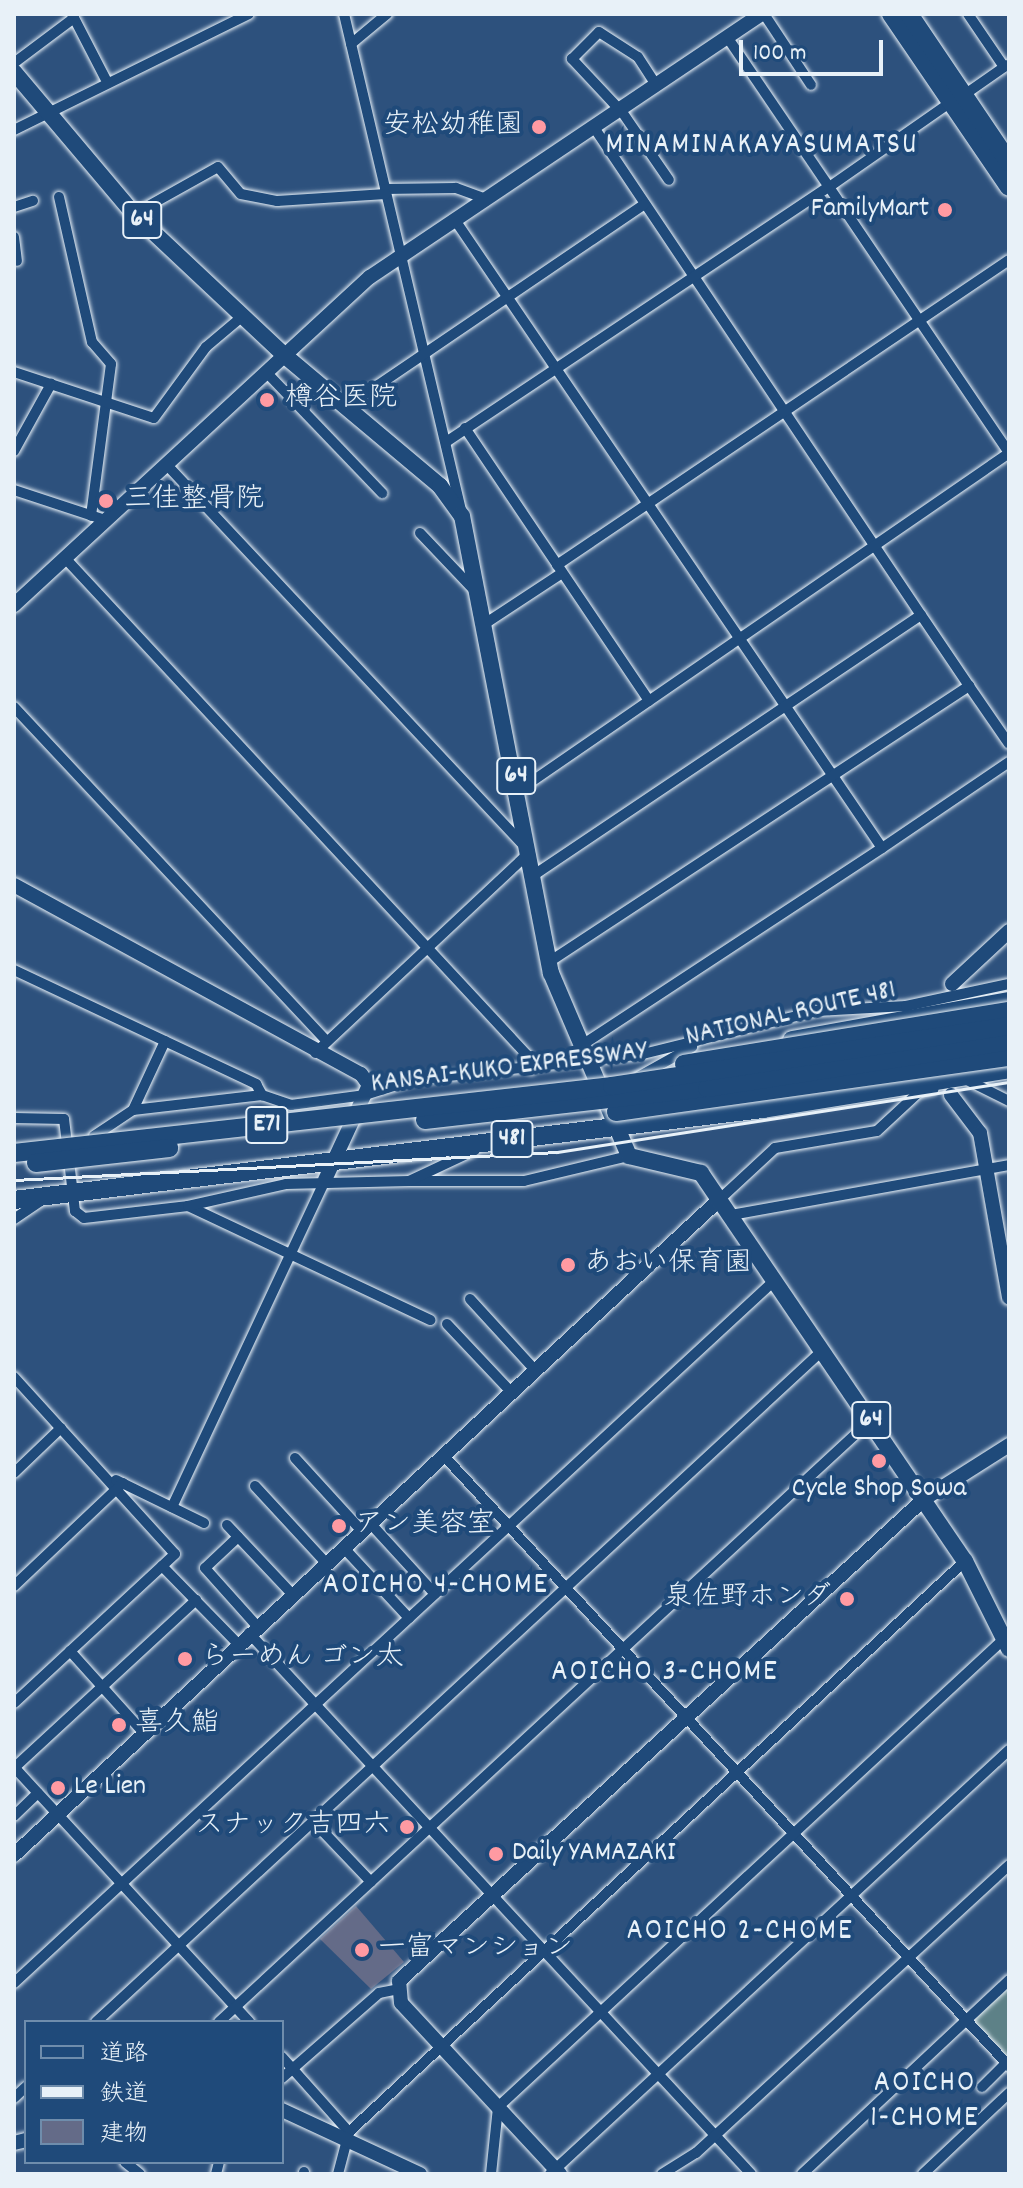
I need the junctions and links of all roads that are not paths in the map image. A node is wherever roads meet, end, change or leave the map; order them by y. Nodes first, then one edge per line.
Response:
1 (249, 14) edge
2 (344, 14) edge
3 (387, 14) edge
4 (763, 14) edge
5 (891, 14) edge
6 (909, 14) edge
7 (968, 14) edge
8 (73, 16) edge
9 (727, 37) junction
10 (351, 44) junction
11 (14, 63) edge
12 (1007, 66) edge
13 (14, 72) edge
14 (106, 80) junction
15 (656, 85) junction
16 (811, 85) dead end
17 (958, 98) junction
18 (619, 109) junction
19 (47, 112) junction
20 (593, 126) junction
21 (14, 130) edge
22 (1009, 162) edge
23 (669, 180) dead end
24 (829, 187) junction
25 (1009, 187) edge
26 (385, 191) junction
27 (59, 197) dead end
28 (486, 199) junction
29 (33, 201) dead end
30 (645, 204) junction
31 (14, 207) edge
32 (134, 214) junction
33 (455, 220) junction
34 (14, 237) edge
35 (399, 258) junction
36 (1009, 260) edge
37 (17, 261) dead end
38 (693, 276) junction
39 (508, 296) junction
40 (244, 315) junction
41 (918, 321) junction
42 (424, 354) junction
43 (284, 355) junction
44 (555, 366) junction
45 (14, 372) edge
46 (266, 372) junction
47 (51, 384) junction
48 (110, 405) junction
49 (346, 407) junction
50 (785, 413) junction
51 (465, 428) junction
52 (446, 442) junction
53 (14, 451) edge
54 (1009, 453) edge
55 (166, 464) junction
56 (14, 490) edge
57 (382, 493) dead end
58 (649, 504) junction
59 (462, 516) junction
60 (98, 518) junction
61 (420, 533) dead end
62 (874, 545) junction
63 (65, 558) junction
64 (560, 569) junction
65 (482, 598) junction
66 (15, 601) edge
67 (921, 615) junction
68 (486, 623) junction
69 (739, 639) junction
70 (969, 686) junction
71 (649, 701) junction
72 (14, 707) edge
73 (786, 707) junction
74 (1009, 744) edge
75 (1009, 762) edge
76 (834, 777) junction
77 (518, 791) junction
78 (882, 848) junction
79 (530, 852) junction
80 (534, 875) junction
81 (14, 885) edge
82 (1009, 931) edge
83 (429, 948) junction
84 (549, 962) junction
85 (14, 970) edge
86 (952, 984) dead end
87 (1009, 984) edge
88 (1009, 1001) edge
89 (1009, 1011) edge
90 (1009, 1024) edge
91 (761, 1026) junction
92 (165, 1041) junction
93 (1009, 1041) edge
94 (327, 1042) junction
95 (584, 1044) junction
96 (1009, 1048) edge
97 (314, 1054) junction
98 (1009, 1057) edge
99 (589, 1062) junction
100 (531, 1069) junction
101 (1009, 1069) edge
102 (687, 1070) junction
103 (638, 1077) junction
104 (596, 1082) junction
105 (262, 1095) junction
106 (951, 1095) dead end
107 (362, 1101) junction
108 (1009, 1101) edge
109 (518, 1105) junction
110 (133, 1110) junction
111 (710, 1115) junction
112 (14, 1118) edge
113 (616, 1126) junction
114 (94, 1136) junction
115 (66, 1139) junction
116 (511, 1139) junction
117 (14, 1145) edge
118 (14, 1153) edge
119 (629, 1156) junction
120 (334, 1161) junction
121 (14, 1165) edge
122 (1009, 1165) edge
123 (987, 1169) junction
124 (325, 1180) junction
125 (409, 1181) junction
126 (72, 1193) junction
127 (48, 1196) junction
128 (720, 1199) junction
129 (14, 1200) edge
130 (188, 1206) junction
131 (731, 1215) junction
132 (14, 1219) edge
133 (290, 1254) junction
134 (775, 1280) junction
135 (1009, 1297) edge
136 (470, 1299) dead end
137 (430, 1320) dead end
138 (447, 1324) dead end
139 (822, 1351) junction
140 (535, 1370) junction
141 (14, 1377) edge
142 (511, 1392) junction
143 (871, 1420) junction
144 (61, 1428) junction
145 (1009, 1445) edge
146 (443, 1455) junction
147 (295, 1458) dead end
148 (14, 1473) edge
149 (255, 1486) dead end
150 (120, 1487) junction
151 (924, 1499) junction
152 (172, 1507) junction
153 (204, 1523) dead end
154 (227, 1525) dead end
155 (510, 1525) junction
156 (365, 1526) junction
157 (238, 1537) junction
158 (343, 1547) junction
159 (965, 1561) junction
160 (326, 1563) junction
161 (162, 1566) junction
162 (14, 1586) edge
163 (567, 1587) junction
164 (292, 1594) junction
165 (435, 1594) junction
166 (196, 1600) junction
167 (409, 1618) junction
168 (248, 1634) junction
169 (1007, 1644) edge
170 (623, 1649) junction
171 (70, 1651) junction
172 (103, 1688) junction
173 (14, 1703) edge
174 (315, 1704) junction
175 (687, 1716) junction
176 (143, 1732) junction
177 (1009, 1750) edge
178 (372, 1766) junction
179 (14, 1768) edge
180 (738, 1771) junction
181 (38, 1793) junction
182 (56, 1812) junction
183 (14, 1816) edge
184 (313, 1821) junction
185 (429, 1828) junction
186 (794, 1832) junction
187 (14, 1855) edge
188 (1009, 1865) edge
189 (371, 1882) junction
190 (122, 1883) junction
191 (854, 1895) junction
192 (490, 1897) junction
193 (179, 1945) junction
194 (543, 1951) junction
195 (909, 1957) junction
196 (1009, 1980) edge
197 (14, 1983) edge
198 (395, 1990) junction
199 (235, 2007) junction
200 (600, 2012) junction
201 (98, 2020) edge
202 (221, 2020) edge
203 (247, 2020) edge
204 (966, 2020) junction
205 (442, 2045) junction
206 (284, 2059) edge
207 (1008, 2064) edge
208 (292, 2068) junction
209 (660, 2075) junction
210 (284, 2076) edge
211 (982, 2087) dead end
212 (1009, 2093) edge
213 (498, 2107) junction
214 (284, 2111) edge
215 (347, 2136) junction
216 (714, 2136) junction
217 (555, 2172) edge
218 (338, 2174) edge
219 (420, 2174) edge
220 (491, 2174) edge
221 (662, 2174) edge
222 (751, 2174) edge
223 (802, 2174) edge
224 (923, 2174) edge

1 - 14 street
2 - 10 street
3 - 10 street
4 - 9 street
4 - 16 street
5 - 17 highway
6 - 17 highway
7 - 12 street
8 - 11 street
8 - 14 street
9 - 15 street
9 - 24 street
10 - 26 street
12 - 17 street
13 - 19 main road, 64
14 - 19 street
15 - 18 street
15 - 18 street
17 - 22 highway
17 - 24 street
17 - 25 highway
18 - 20 street
18 - 23 street
19 - 21 street
19 - 32 main road, 64
20 - 28 street
20 - 30 street
24 - 38 street
24 - 41 street
26 - 28 street
26 - 32 street
26 - 35 street
27 - 48 street
28 - 33 street
29 - 31 street
30 - 38 street
30 - 39 street
32 - 40 main road, 64
33 - 35 street
33 - 39 street
34 - 37 street
35 - 42 street
35 - 43 street
36 - 41 street
38 - 44 street
38 - 50 street
39 - 42 street
39 - 44 street
40 - 43 main road, 64
40 - 48 street
41 - 50 street
41 - 54 street
42 - 49 street
42 - 52 street
43 - 46 street
43 - 49 main road, 64
44 - 51 street
44 - 58 street
45 - 47 street
46 - 55 street
46 - 57 street
47 - 48 street
47 - 53 street
48 - 60 street
49 - 59 main road, 64
50 - 58 street
50 - 62 street
51 - 52 street
51 - 64 street
52 - 59 street
54 - 62 street
55 - 60 street
55 - 79 street
56 - 60 street
58 - 64 street
58 - 69 street
59 - 65 main road, 64
60 - 63 street
61 - 65 street
62 - 67 street
62 - 69 street
63 - 66 street
63 - 83 street
64 - 68 street
64 - 71 street
65 - 68 main road, 64
67 - 70 street
67 - 73 street
68 - 77 main road, 64
69 - 71 street
69 - 73 street
70 - 74 street
70 - 76 street
71 - 77 street
72 - 94 street
73 - 76 street
73 - 80 street
75 - 78 street
76 - 78 street
76 - 84 street
77 - 79 main road, 64
78 - 95 street
79 - 80 main road, 64
79 - 83 street
80 - 84 main road, 64
81 - 97 street
82 - 86 street
83 - 94 street
83 - 100 street
84 - 95 main road, 64
85 - 92 street
87 - 91 street
88 - 102 highway, NATIONAL ROUTE 481 / 481
89 - 109 highway, bridge
90 - 102 highway, 481
90 - 109 highway, KANSAI-KUKO EXPRESSWAY / E71, bridge
91 - 99 street
91 - 103 street
92 - 105 street
92 - 110 street
93 - 109 highway, KANSAI-KUKO EXPRESSWAY / E71, bridge
94 - 97 street
95 - 99 main road, 64
96 - 111 highway, 481
97 - 107 street
98 - 109 highway, bridge
99 - 100 street
99 - 104 main road, 64
100 - 107 street
101 - 111 highway, 481
102 - 103 highway, NATIONAL ROUTE 481 / 481
103 - 104 highway, NATIONAL ROUTE 481 / 481
104 - 107 highway, NATIONAL ROUTE 481 / 481
104 - 113 main road, 64
105 - 107 street
105 - 110 street
106 - 123 street
107 - 114 highway, NATIONAL ROUTE 481 / 481
107 - 120 street
108 - 128 street
109 - 118 highway, KANSAI-KUKO EXPRESSWAY / E71, bridge
109 - 121 highway, KANSAI-KUKO EXPRESSWAY / E71, bridge
110 - 114 street
111 - 113 highway, 481
112 - 115 street
113 - 116 highway, 481
113 - 119 main road, 64
114 - 115 highway, NATIONAL ROUTE 481 / 481
115 - 117 highway, NATIONAL ROUTE 481 / 481
115 - 126 street
116 - 120 highway, 481
116 - 125 street
119 - 125 street
119 - 128 main road, 64
120 - 124 street
120 - 126 highway, 481
122 - 123 street
123 - 131 street
123 - 135 street
124 - 125 street
124 - 130 street
124 - 133 street
126 - 127 highway, 481
126 - 130 street
127 - 129 highway, 481
127 - 132 street
128 - 131 main road, 64
128 - 140 street
130 - 133 street
131 - 134 main road, 64
133 - 137 street
133 - 152 street
134 - 139 main road, 64
134 - 155 street
136 - 140 street
138 - 142 street
139 - 143 main road, 64
139 - 163 street
140 - 142 street
141 - 144 street
142 - 146 street
143 - 151 main road, 64
143 - 170 street
144 - 148 street
144 - 150 street
145 - 151 street
146 - 155 street
146 - 156 street
147 - 156 street
149 - 160 street
150 - 152 street
150 - 161 street
150 - 162 street
151 - 159 main road, 64
151 - 175 street
152 - 153 street
154 - 157 street
155 - 163 street
155 - 165 street
156 - 158 street
156 - 165 street
157 - 164 street
157 - 168 street
158 - 160 street
158 - 167 street
159 - 169 main road, 64
159 - 180 street
160 - 164 street
161 - 166 street
161 - 171 street
163 - 170 street
163 - 178 street
164 - 168 street
165 - 167 street
166 - 168 street
166 - 172 street
167 - 174 street
168 - 174 street
168 - 176 street
169 - 186 street
170 - 175 street
170 - 185 street
171 - 172 street
171 - 173 street
172 - 176 street
172 - 179 street
174 - 178 street
174 - 190 street
175 - 180 street
175 - 192 street
176 - 182 street
177 - 191 street
178 - 184 street
178 - 185 street
179 - 181 street
180 - 186 street
180 - 194 street
181 - 182 street
181 - 183 street
182 - 187 street
182 - 190 street
184 - 189 street
184 - 193 street
185 - 189 street
185 - 192 street
186 - 191 street
186 - 200 street
188 - 195 street
189 - 199 street
190 - 193 street
190 - 197 street
191 - 195 street
191 - 209 street
192 - 194 street
192 - 198 street
193 - 199 street
193 - 201 street
194 - 200 street
194 - 205 street
195 - 204 street
195 - 216 street
196 - 204 street
198 - 205 street
198 - 208 street
199 - 202 street
199 - 203 street
200 - 209 street
200 - 213 street
204 - 207 street
204 - 223 street
205 - 213 street
205 - 215 street
206 - 208 street
207 - 211 street
208 - 210 street
208 - 215 street
209 - 216 street
209 - 217 street
212 - 224 street
213 - 217 street
213 - 220 street
214 - 215 street
215 - 218 street
215 - 219 street
216 - 221 street
216 - 222 street

